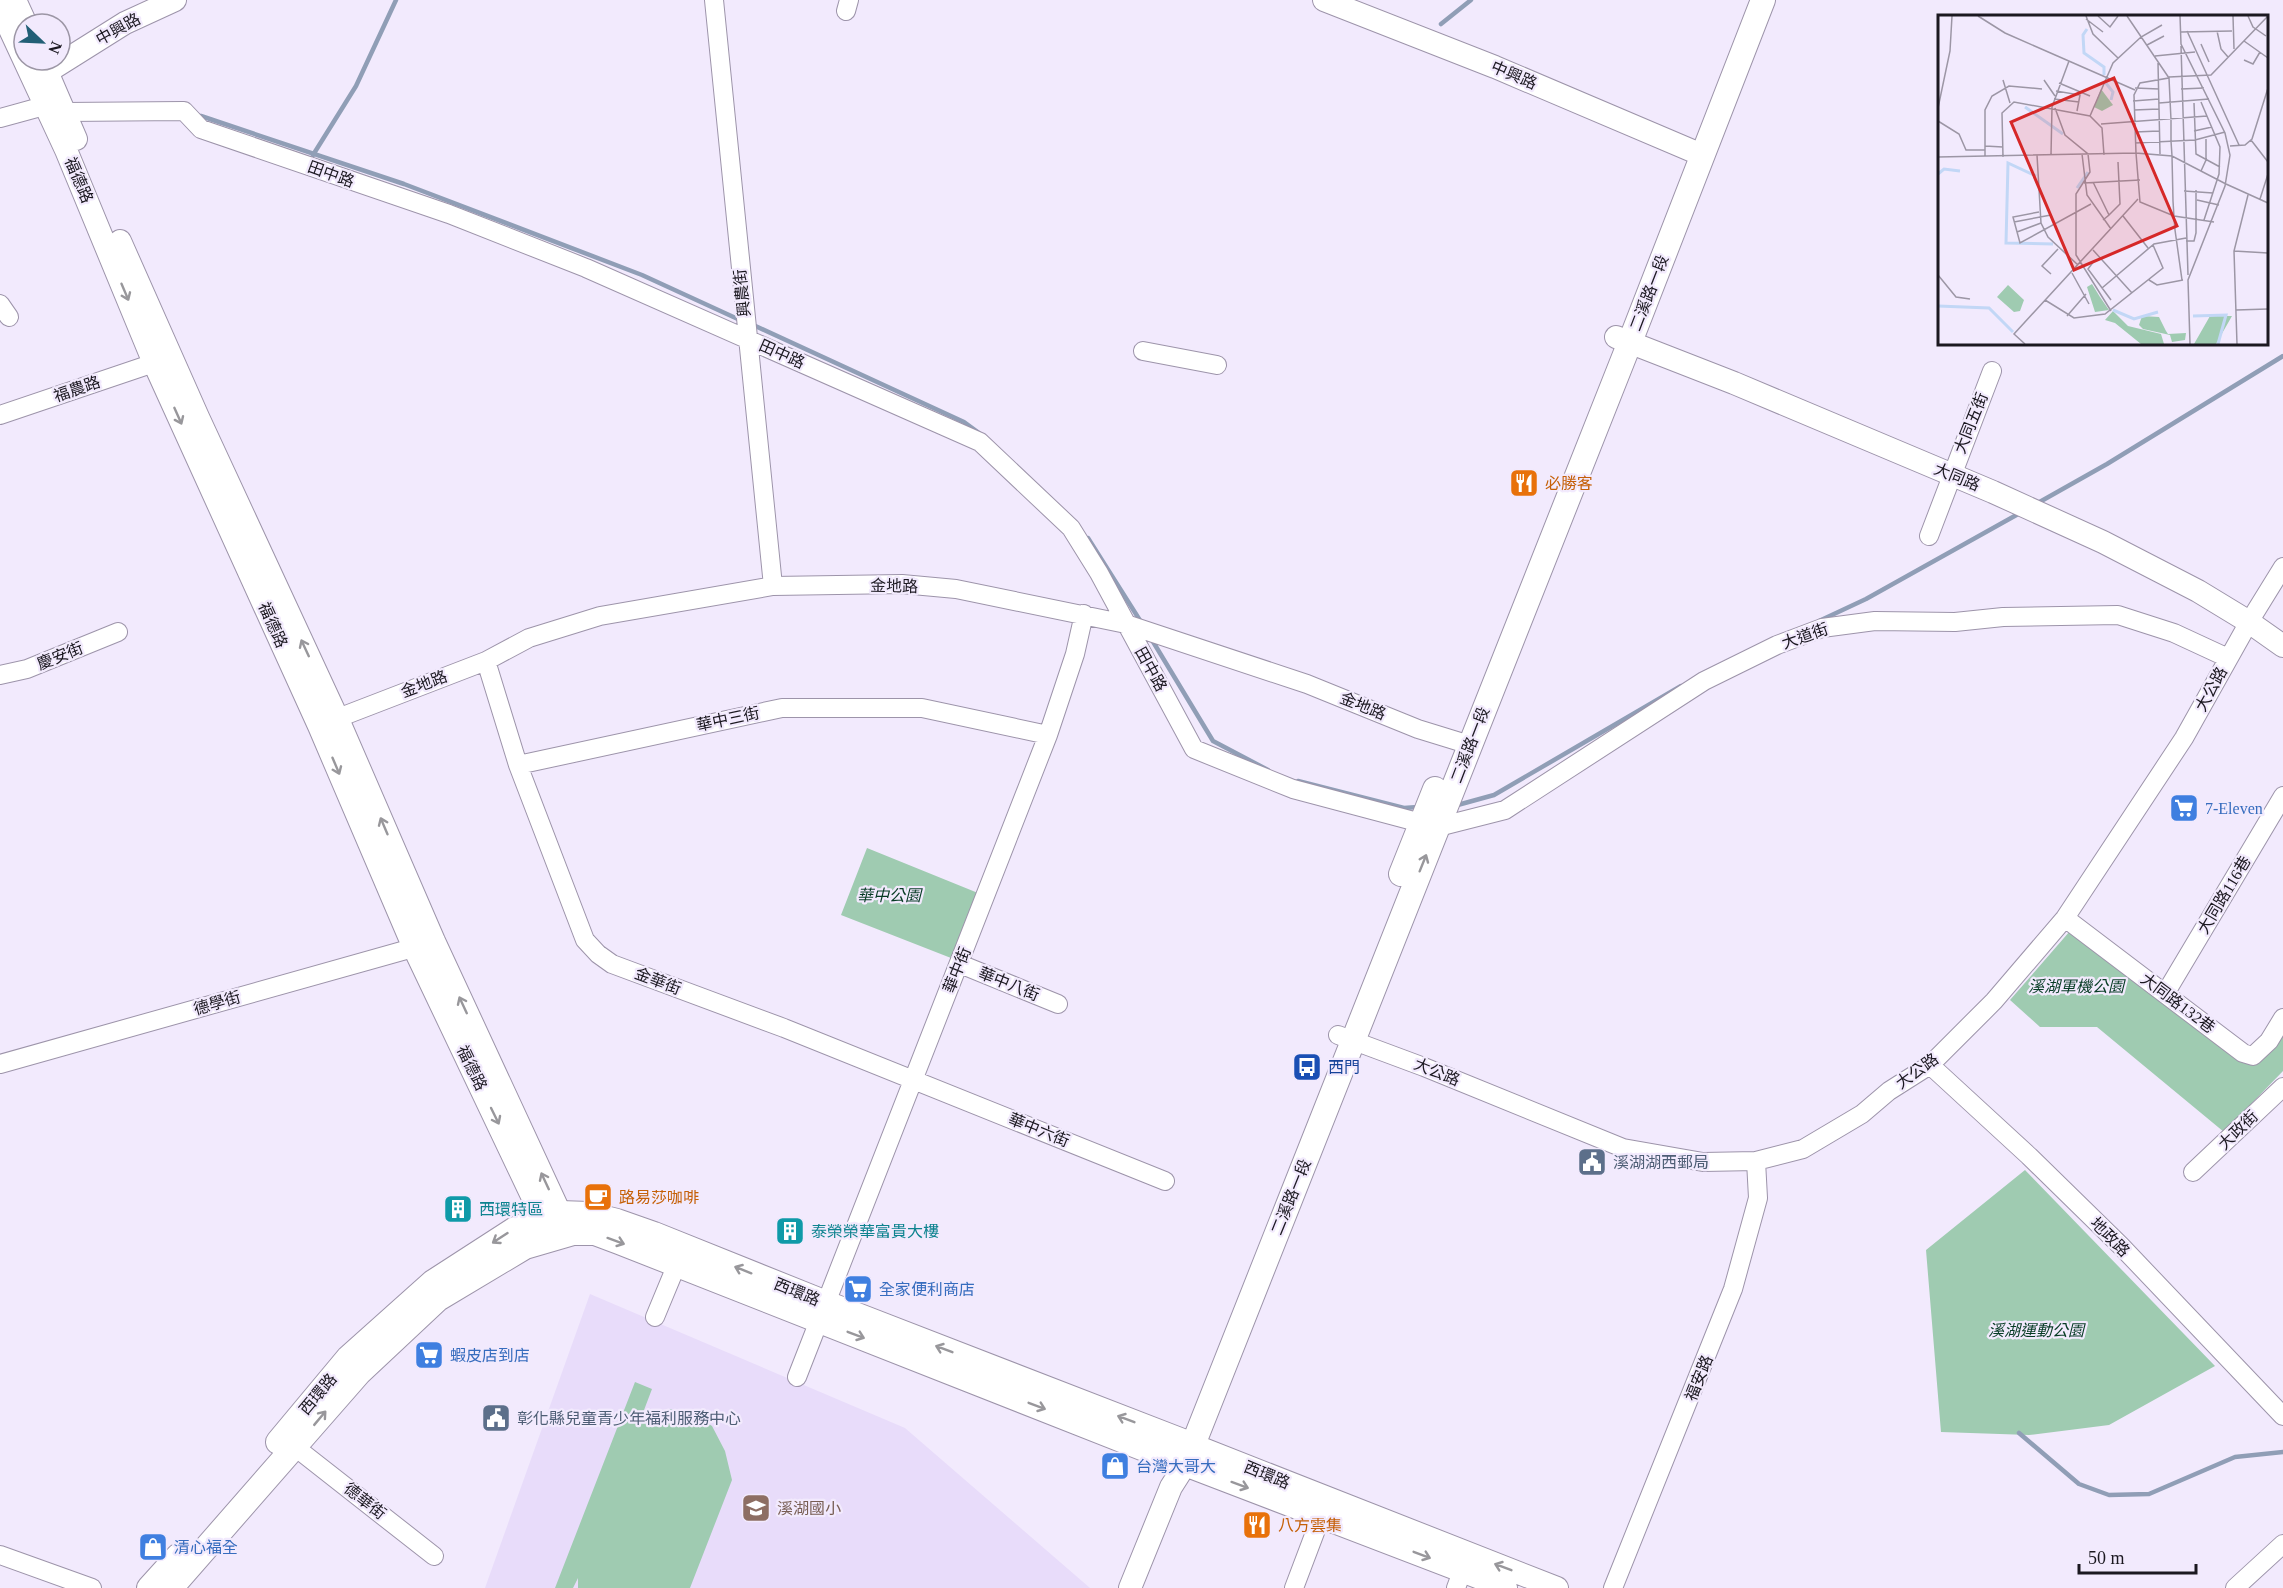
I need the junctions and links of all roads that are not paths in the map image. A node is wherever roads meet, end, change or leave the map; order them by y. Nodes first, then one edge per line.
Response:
1 (175, 0) edge
2 (714, 0) edge
3 (1324, 0) edge
4 (1746, 0) edge
5 (1763, 0) edge
6 (0, 8) edge
7 (12, 27) edge
8 (72, 52) edge
9 (41, 72) edge
10 (54, 109) junction
11 (0, 118) edge
12 (1695, 153) junction
13 (747, 338) junction
14 (1623, 339) junction
15 (1143, 351) dead end
16 (154, 363) junction
17 (1217, 365) dead end
18 (1992, 371) dead end
19 (0, 415) edge
20 (1951, 475) junction
21 (1929, 536) dead end
22 (2283, 567) edge
23 (773, 586) junction
24 (1084, 614) junction
25 (2249, 622) junction
26 (1126, 624) junction
27 (118, 632) dead end
28 (2283, 646) edge
29 (2228, 658) junction
30 (486, 661) junction
31 (0, 675) edge
32 (328, 722) junction
33 (1048, 735) junction
34 (1462, 742) junction
35 (518, 765) junction
36 (2283, 796) edge
37 (1434, 813) junction
38 (2065, 918) junction
39 (424, 945) junction
40 (960, 964) junction
41 (2165, 994) junction
42 (1058, 1004) dead end
43 (2283, 1018) edge
44 (1345, 1038) junction
45 (0, 1064) edge
46 (1930, 1065) junction
47 (913, 1079) junction
48 (2283, 1087) edge
49 (1756, 1161) junction
50 (2193, 1172) dead end
51 (1165, 1181) dead end
52 (557, 1226) junction
53 (677, 1264) junction
54 (823, 1312) junction
55 (655, 1317) dead end
56 (797, 1377) dead end
57 (2283, 1416) edge
58 (295, 1447) junction
59 (1182, 1452) junction
60 (1325, 1508) junction
61 (2283, 1544) edge
62 (0, 1555) edge
63 (435, 1556) dead end
64 (1462, 1571) edge
65 (92, 1588) edge
66 (149, 1588) edge
67 (171, 1588) edge
68 (1130, 1588) edge
69 (1294, 1588) edge
70 (1506, 1588) edge
71 (1557, 1588) edge
72 (1614, 1588) edge
73 (2235, 1588) edge

1 - 8 street, 中興路
2 - 13 street, 興農街
3 - 12 street, 中興路
4 - 12 main road, 二溪路一段
5 - 12 main road, 二溪路一段
6 - 7 street, 福德路
9 - 10 street, 福德路
10 - 11 street, 田中路
10 - 13 street, 田中路
10 -> 16 street, 福德路
32 -> 10 street, 福德路
12 - 14 main road, 二溪路一段
13 - 23 street, 興農街
13 - 26 street, 田中路
14 - 20 street, 大同路
14 - 34 main road, 二溪路一段
15 - 17 street
16 - 19 street, 福農路
16 -> 32 street, 福德路
18 - 20 street, 大同五街
20 - 21 street, 大同五街
20 - 25 street, 大同路
22 - 25 street, 大公路
23 - 24 street, 金地路
23 - 30 street, 金地路
24 - 26 street, 金地路
24 - 33 street, 華中街
25 - 28 street, 大同路
25 - 29 street, 大公路
26 - 34 street, 金地路
26 - 37 street, 田中路
27 - 31 street, 慶安街
29 - 37 street, 大道街
29 - 38 street, 大公路
30 - 32 street, 金地路
30 - 35 street
32 - 39 street, 福德路
33 - 35 street, 華中三街
33 - 40 street, 華中街
34 - 37 main road, 二溪路一段
35 - 47 street, 金華街
36 - 41 street, 大同路116巷
37 - 44 main road, 二溪路一段
38 - 41 street, 大同路132巷
38 - 46 street, 大公路
39 - 45 street, 德學街
39 - 52 street, 福德路
40 - 42 street, 華中八街
40 - 47 street, 華中街
41 - 43 street, 大同路132巷
44 - 49 street, 大公路
44 - 59 main road, 二溪路一段
46 - 49 street, 大公路
46 - 57 street, 地政路
47 - 51 street, 華中六街
47 - 54 street, 華中街
48 - 50 street, 大政街
49 - 72 street, 福安路
52 -> 53 main road, 西環路
54 -> 52 main road, 西環路
58 -> 52 main road, 西環路
52 -> 66 main road, 西環路
53 - 54 main road, 西環路
53 - 55 street
54 - 56 street, 華中街
54 - 59 main road, 西環路
58 - 63 street, 德華街
58 - 67 main road, 西環路
59 - 60 street, 西環路
59 - 68 street, 二溪路一段
60 - 64 street, 西環路
60 - 69 street
61 - 73 street
62 - 65 street
64 - 70 street, 西環路
71 -> 64 street, 西環路

